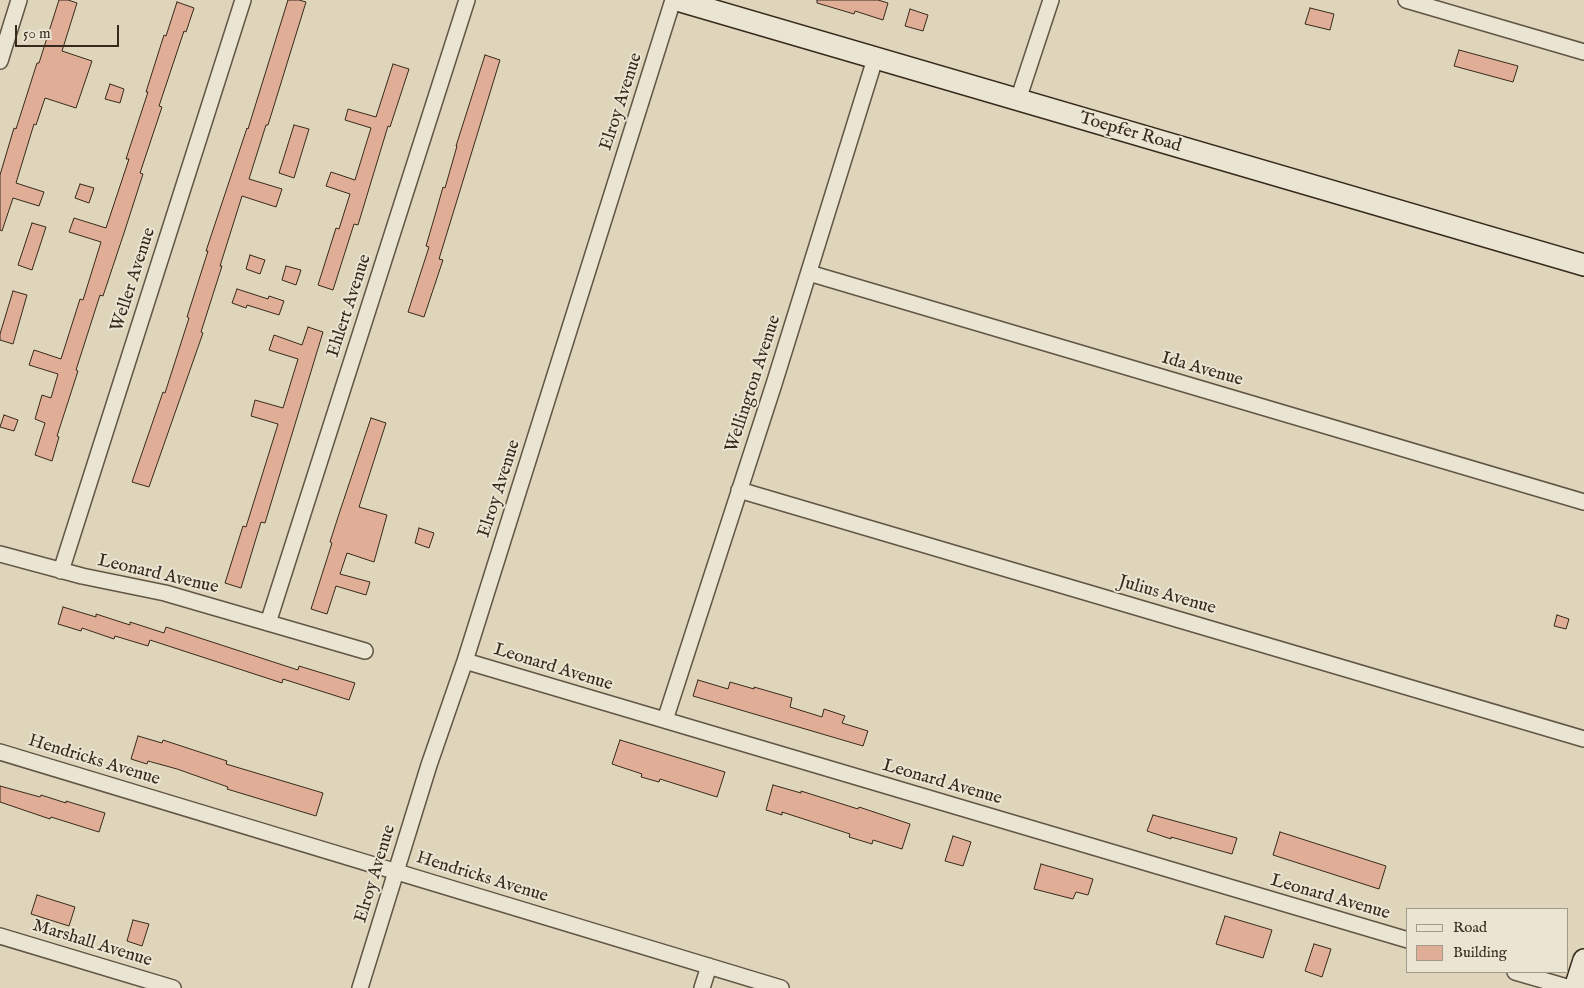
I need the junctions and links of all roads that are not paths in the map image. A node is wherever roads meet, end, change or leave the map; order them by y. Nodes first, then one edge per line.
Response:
1 (19, 0) edge
2 (243, 0) edge
3 (467, 0) edge
4 (675, 0) edge
5 (1051, 0) edge
6 (1406, 0) edge
7 (1584, 52) edge
8 (875, 58) junction
9 (0, 61) edge
10 (1018, 100) junction
11 (1584, 266) edge
12 (809, 273) junction
13 (739, 490) junction
14 (1584, 502) edge
15 (0, 554) edge
16 (61, 571) junction
17 (268, 623) junction
18 (365, 651) dead end
19 (465, 661) junction
20 (665, 720) junction
21 (1584, 738) edge
22 (0, 752) edge
23 (396, 871) junction
24 (0, 936) edge
25 (1406, 939) edge
26 (1584, 960) edge
27 (709, 966) junction
28 (1518, 973) edge
29 (173, 988) edge
30 (360, 988) edge
31 (702, 988) edge
32 (781, 988) edge
33 (1570, 988) edge
34 (1575, 988) edge

1 - 9 street
2 - 16 street, Weller Avenue
3 - 17 street, Ehlert Avenue
4 - 8 street, Toepfer Road
4 - 19 street, Elroy Avenue
5 - 10 street
6 - 7 street
8 - 10 street, Toepfer Road
8 - 12 street, Wellington Avenue
10 - 11 street, Toepfer Road
12 - 13 street, Wellington Avenue
12 - 14 street, Ida Avenue
13 - 20 street, Wellington Avenue
13 - 21 street, Julius Avenue
15 - 16 street, Leonard Avenue
16 - 17 street, Leonard Avenue
17 - 18 street, Leonard Avenue
19 - 20 street, Leonard Avenue
19 - 23 street, Elroy Avenue
20 - 25 street, Leonard Avenue
22 - 23 street, Hendricks Avenue
23 - 27 street, Hendricks Avenue
23 - 30 street, Elroy Avenue
24 - 29 street, Marshall Avenue
26 - 34 street
27 - 31 street
27 - 32 street, Hendricks Avenue
28 - 33 street

